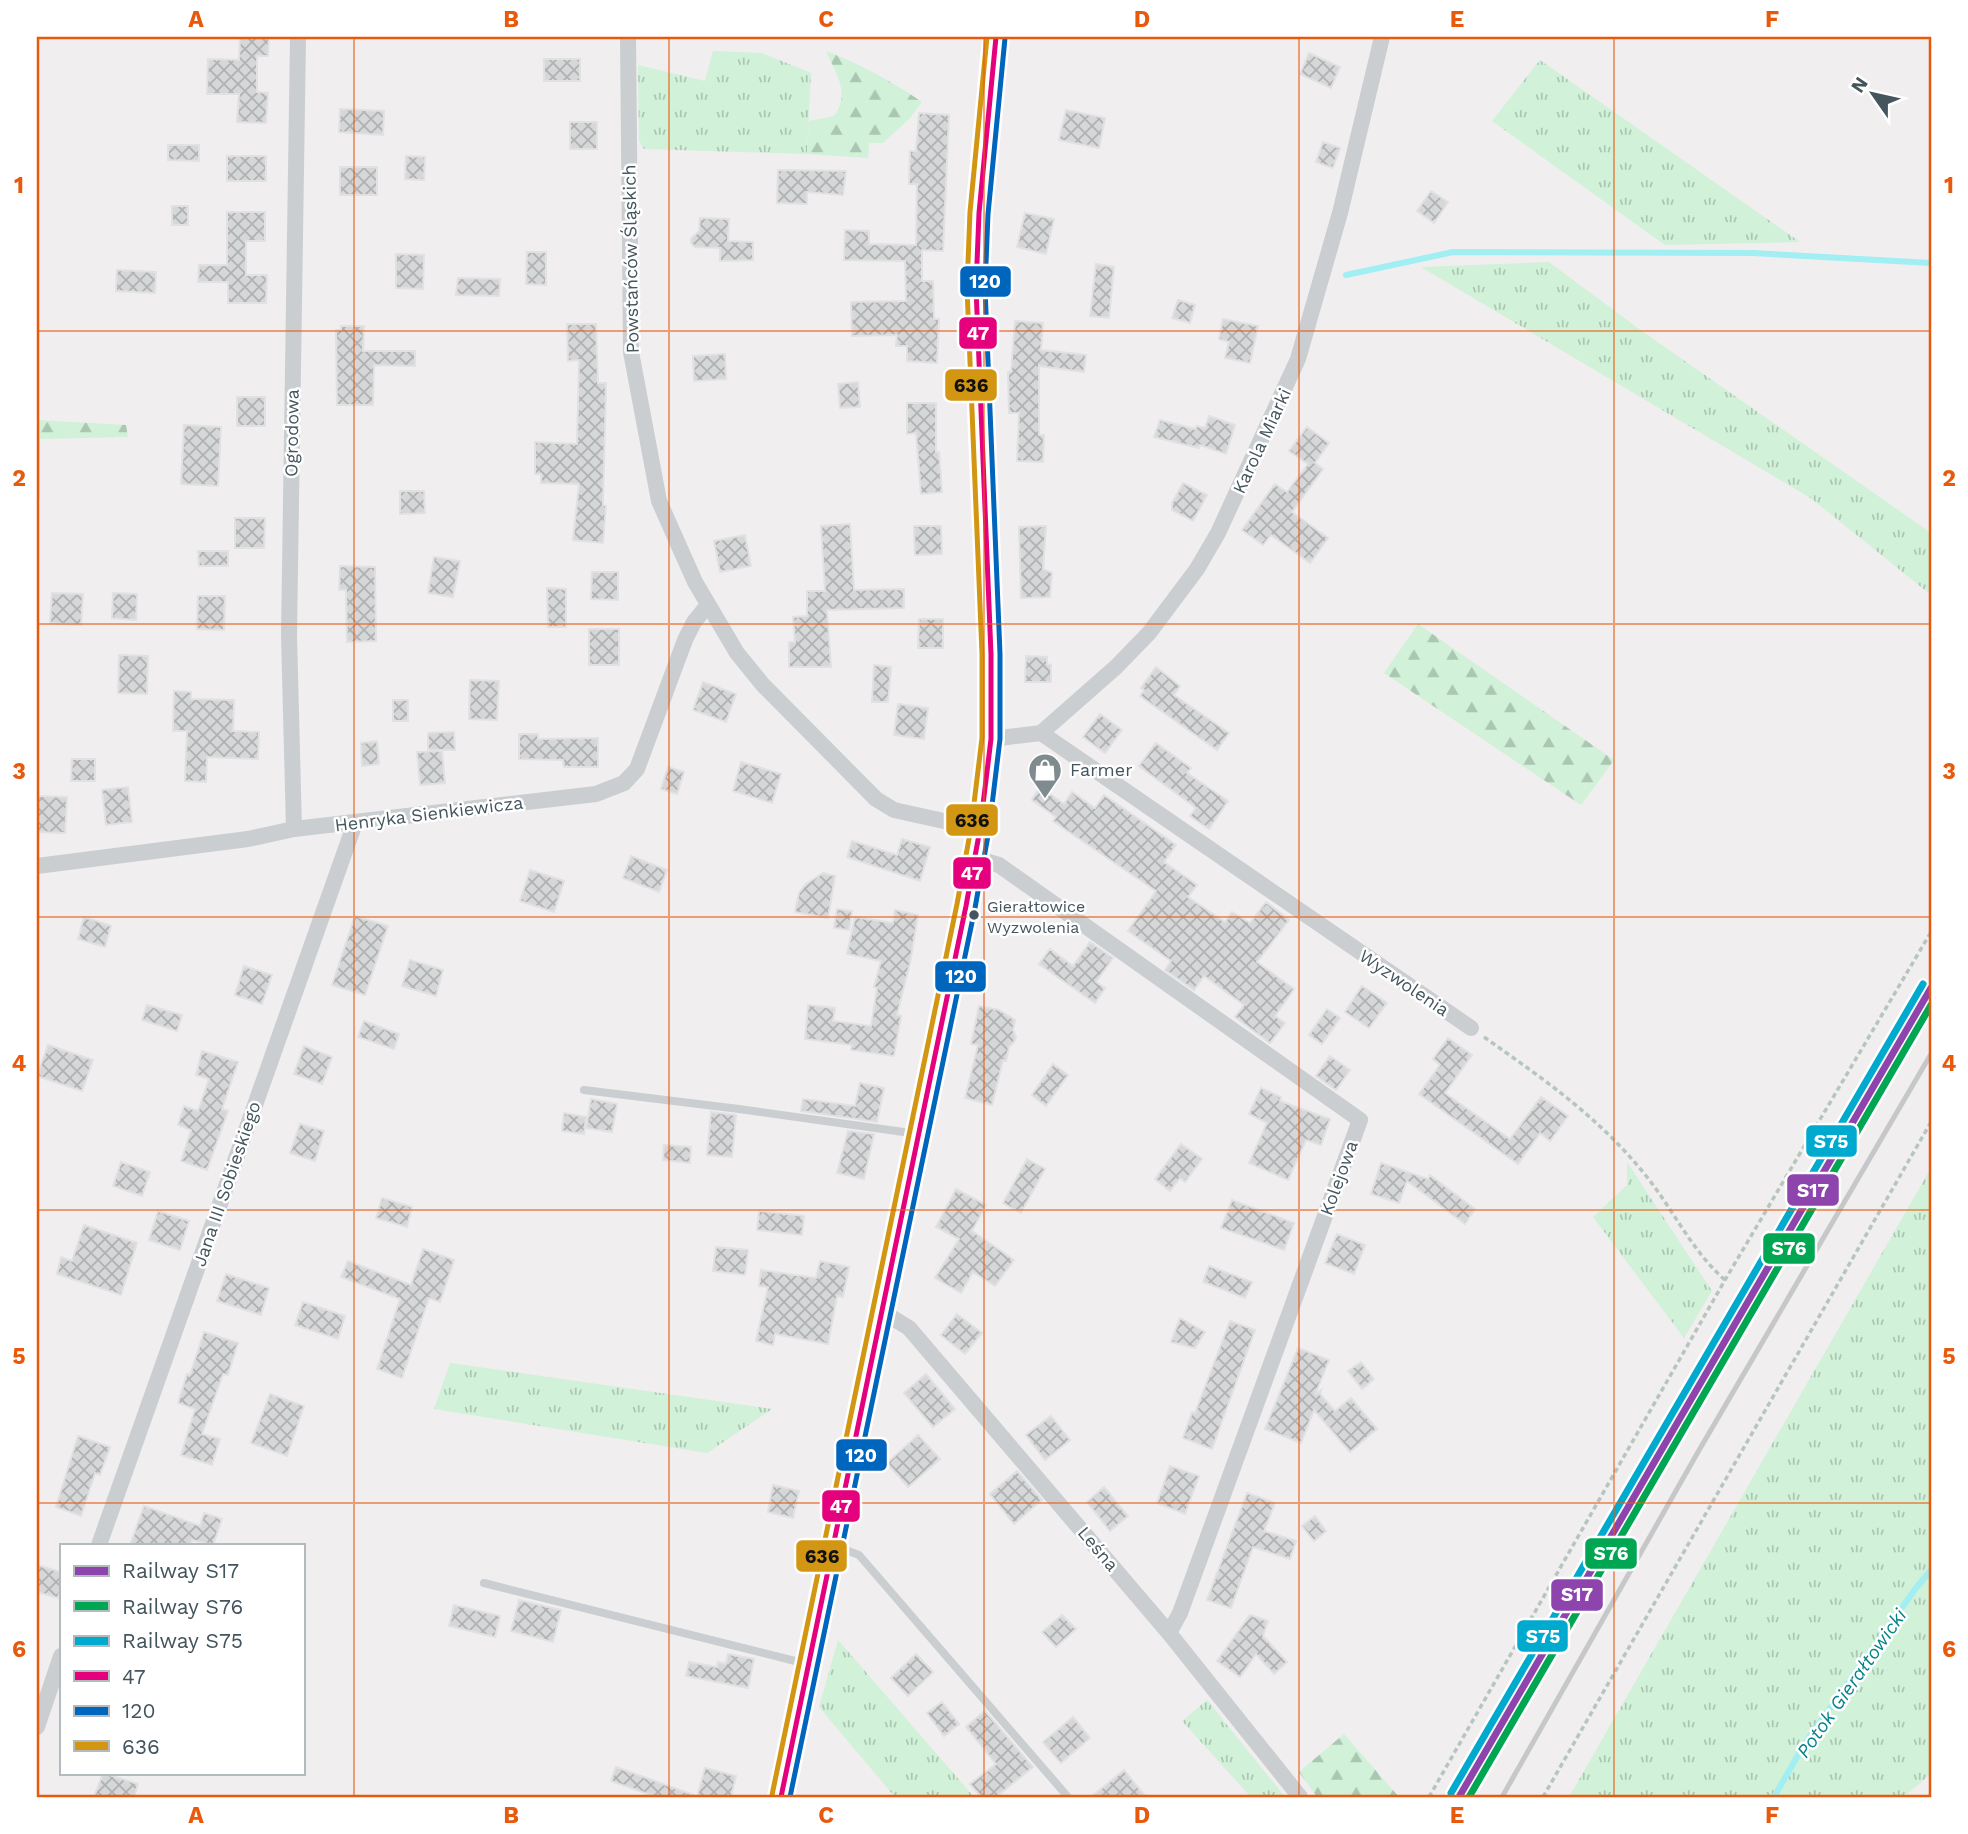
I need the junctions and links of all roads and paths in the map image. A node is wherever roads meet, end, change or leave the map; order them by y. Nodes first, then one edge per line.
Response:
1 (298, 37) edge
2 (628, 37) edge
3 (996, 37) edge
4 (1382, 37) edge
5 (707, 606) junction
6 (1041, 733) junction
7 (991, 739) junction
8 (355, 823) junction
9 (980, 828) junction
10 (294, 829) junction
11 (975, 858) junction
12 (37, 866) edge
13 (1931, 932) edge
14 (1471, 1028) joint
15 (584, 1090) dead end
16 (1931, 1122) edge
17 (920, 1135) junction
18 (1725, 1280) junction
19 (883, 1312) junction
20 (99, 1544) edge
21 (835, 1546) junction
22 (484, 1583) dead end
23 (1169, 1633) junction
24 (60, 1659) edge
25 (809, 1664) junction
26 (37, 1727) edge
27 (781, 1797) edge
28 (1068, 1797) edge
29 (1300, 1797) edge
30 (1429, 1797) edge
31 (1543, 1797) edge

1 - 10 street, Ogrodowa
2 - 5 street, Powstańców Śląskich
3 - 7 main road
4 - 6 street, Karola Miarki
5 - 8 street, Henryka Sienkiewicza
5 - 9 street, Powstańców Śląskich
6 - 7 street
6 - 14 street, Wyzwolenia
7 - 9 main road
8 - 10 street, Henryka Sienkiewicza
8 - 20 street, Jana III Sobieskiego
9 - 11 main road
10 - 12 street, Henryka Sienkiewicza
11 - 17 main road
11 - 23 street, Kolejowa
13 - 18 path
14 - 18 path
15 - 17 lane
16 - 31 path
17 - 19 main road
18 - 30 path
19 - 21 main road
19 - 23 street, Leśna
21 - 25 main road
21 - 28 lane
22 - 25 lane
23 - 29 street, Leśna
24 - 26 street
25 - 27 main road

